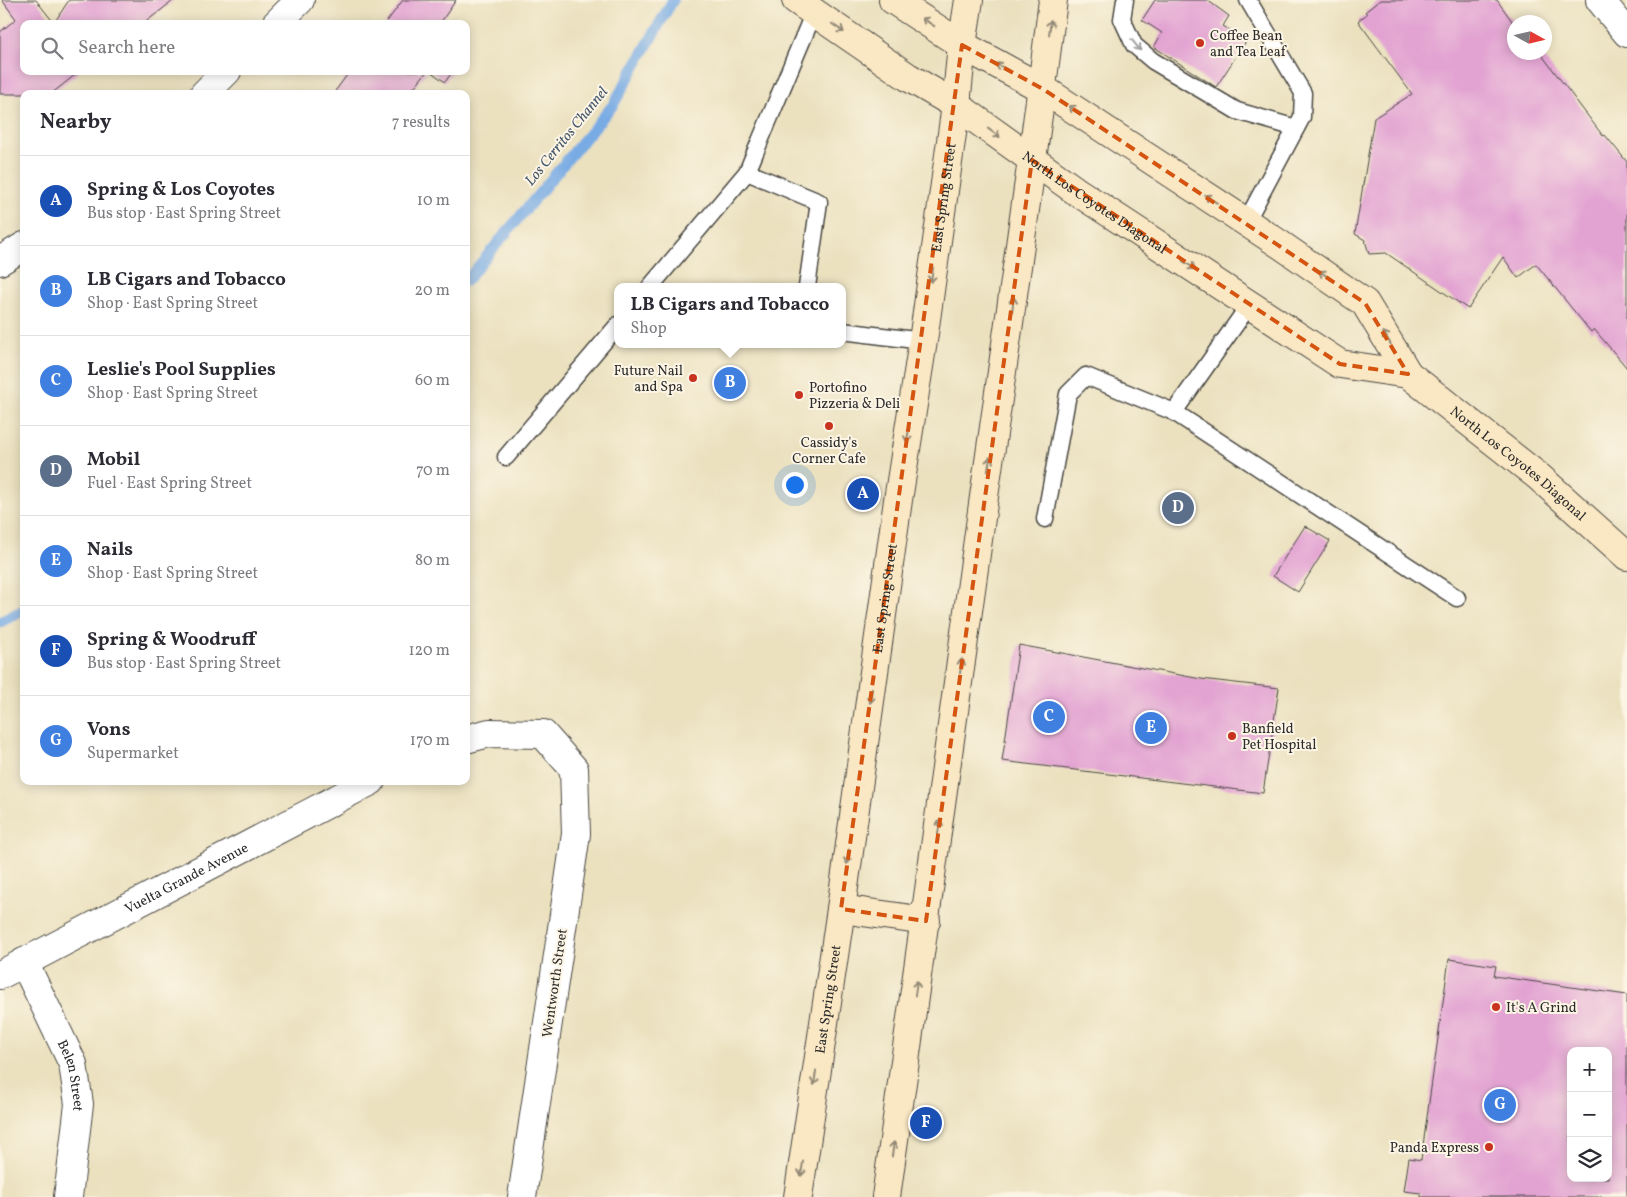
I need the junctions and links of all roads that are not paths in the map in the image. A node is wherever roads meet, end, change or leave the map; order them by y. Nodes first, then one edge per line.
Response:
1 (300, 0) edge
2 (893, 0) edge
3 (969, 0) edge
4 (1053, 0) edge
5 (1125, 0) edge
6 (1248, 0) edge
7 (1600, 0) edge
8 (802, 4) edge
9 (280, 20) edge
10 (1627, 33) edge
11 (962, 45) junction
12 (223, 75) edge
13 (1043, 89) junction
14 (208, 90) edge
15 (956, 105) junction
16 (1296, 128) junction
17 (1032, 160) junction
18 (747, 172) junction
19 (1246, 222) junction
20 (20, 248) edge
21 (0, 261) edge
22 (653, 283) edge
23 (808, 283) edge
24 (1250, 304) junction
25 (614, 331) edge
26 (846, 331) edge
27 (923, 341) junction
28 (1408, 374) junction
29 (1174, 412) junction
30 (506, 457) dead end
31 (1045, 519) dead end
32 (1627, 556) edge
33 (1457, 598) dead end
34 (470, 739) edge
35 (364, 785) edge
36 (840, 908) junction
37 (926, 921) junction
38 (24, 962) junction
39 (0, 975) edge
40 (68, 1197) edge
41 (522, 1197) edge
42 (798, 1197) edge
43 (886, 1197) edge

1 - 9 street
11 -> 2 main road, North Los Coyotes Diagonal
3 - 11 main road, East Spring Street
13 -> 4 main road
5 -> 16 lane
6 - 16 lane
7 - 10 street
8 -> 15 main road, North Los Coyotes Diagonal
8 - 18 lane
13 -> 11 main road, North Los Coyotes Diagonal
11 - 15 main road, East Spring Street
12 - 14 street
13 - 17 main road
19 -> 13 main road, North Los Coyotes Diagonal
15 -> 17 main road, North Los Coyotes Diagonal
15 -> 27 main road, East Spring Street
16 - 19 lane
17 -> 24 main road, North Los Coyotes Diagonal
37 -> 17 main road
18 - 22 lane
18 - 23 lane
28 -> 19 main road, North Los Coyotes Diagonal
20 - 21 street
24 - 28 main road, North Los Coyotes Diagonal
24 - 29 lane
25 - 30 lane
26 - 27 lane
27 -> 36 main road, East Spring Street
28 - 32 main road, North Los Coyotes Diagonal
29 - 31 lane
29 - 33 lane
34 - 41 street, Wentworth Street
35 - 38 street, Vuelta Grande Avenue
36 - 37 main road
36 -> 42 main road, East Spring Street
43 -> 37 main road
38 - 39 street, Vuelta Grande Avenue
38 - 40 street, Belen Street

